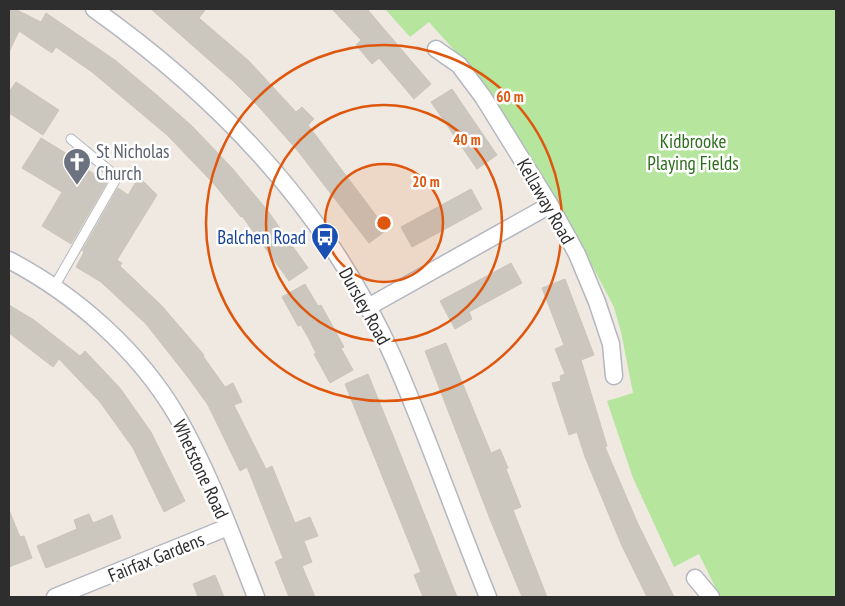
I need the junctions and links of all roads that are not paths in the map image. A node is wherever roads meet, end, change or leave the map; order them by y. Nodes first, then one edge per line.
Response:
1 (94, 9) edge
2 (436, 49) dead end
3 (71, 140) dead end
4 (550, 205) junction
5 (9, 260) edge
6 (54, 287) junction
7 (368, 307) junction
8 (614, 376) dead end
9 (228, 528) junction
10 (695, 578) dead end
11 (55, 596) edge
12 (256, 597) edge
13 (488, 597) edge
14 (711, 597) edge

1 - 7 street, Dursley Road
2 - 4 street, Kellaway Road
3 - 6 lane
4 - 7 street
4 - 8 street, Kellaway Road
5 - 6 street, Whetstone Road
6 - 9 street, Whetstone Road
7 - 13 street, Dursley Road
9 - 11 street, Fairfax Gardens
9 - 12 street, Whetstone Road
10 - 14 street

